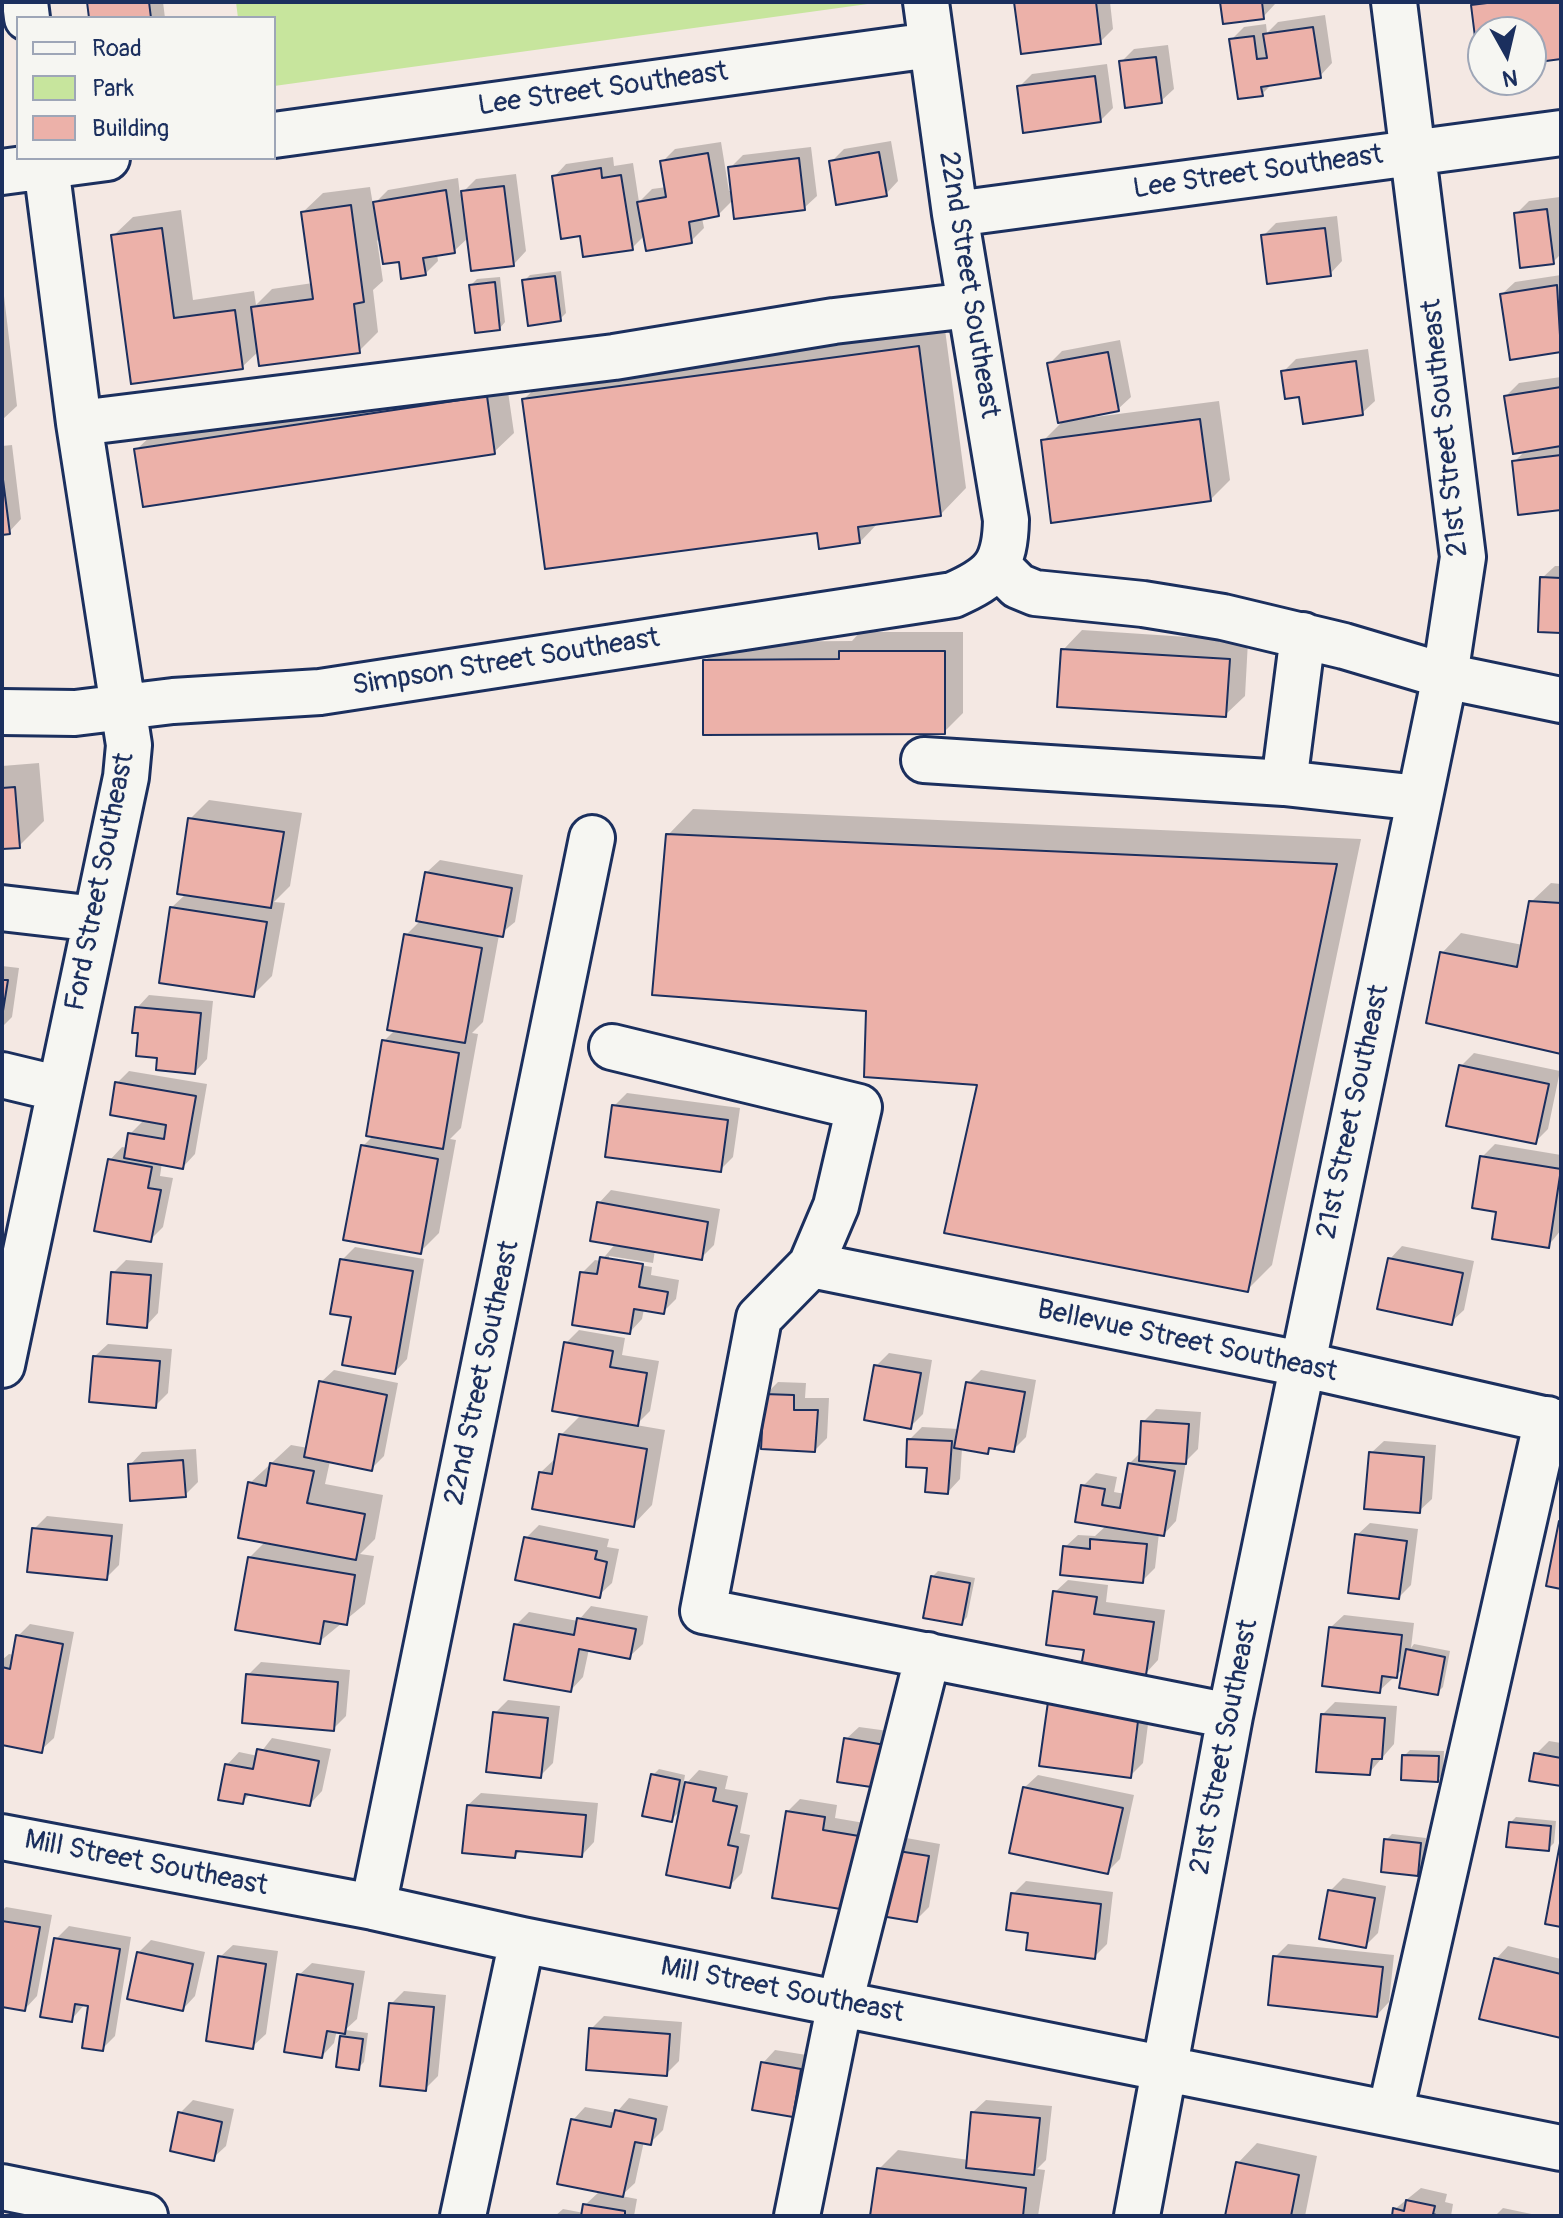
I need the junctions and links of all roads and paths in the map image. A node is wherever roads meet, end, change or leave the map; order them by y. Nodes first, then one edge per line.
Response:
1 (926, 2) edge
2 (1394, 2) edge
3 (931, 45) junction
4 (1561, 133) edge
5 (276, 135) edge
6 (1415, 152) junction
7 (76, 160) edge
8 (46, 162) edge
9 (2, 172) edge
10 (955, 214) junction
11 (970, 305) junction
12 (79, 423) junction
13 (998, 566) junction
14 (1303, 635) junction
15 (1445, 676) junction
16 (1561, 700) edge
17 (121, 706) junction
18 (2, 712) edge
19 (924, 760) dead end
20 (1284, 783) junction
21 (1419, 798) junction
22 (592, 838) dead end
23 (2, 908) edge
24 (96, 919) junction
25 (612, 1047) dead end
26 (2, 1075) edge
27 (60, 1089) junction
28 (811, 1265) junction
29 (1301, 1364) junction
30 (2, 1365) edge
31 (1554, 1421) edge
32 (928, 1655) junction
33 (1230, 1716) junction
34 (2, 1837) edge
35 (373, 1907) junction
36 (522, 1940) junction
37 (840, 2003) junction
38 (1166, 2067) junction
39 (1390, 2113) junction
40 (1561, 2148) edge
41 (2, 2187) edge
42 (145, 2216) edge
43 (463, 2216) edge
44 (797, 2216) edge
45 (1137, 2216) edge

1 - 3 street, 22nd Street Southeast
2 - 6 street, 21st Street Southeast
3 - 5 street, Lee Street Southeast
3 - 10 street, 22nd Street Southeast
4 - 6 street, Lee Street Southeast
6 - 10 street, Lee Street Southeast
6 - 15 street, 21st Street Southeast
7 - 8 street
8 - 9 street
8 - 12 street, Ford Street Southeast
10 - 11 street, 22nd Street Southeast
11 - 12 street
11 - 13 street, 22nd Street Southeast
12 - 17 street, Ford Street Southeast
13 - 14 street
13 - 17 street, Simpson Street Southeast
14 - 15 street
14 - 20 street
15 - 16 street
15 - 21 street, 21st Street Southeast
17 - 18 street, Simpson Street Southeast
17 - 24 street, Ford Street Southeast
19 - 20 street
20 - 21 street
21 - 29 street, 21st Street Southeast
22 - 35 street, 22nd Street Southeast
23 - 24 street
24 - 27 street, Ford Street Southeast
25 - 28 street
26 - 27 street
27 - 30 street, Ford Street Southeast
28 - 29 street, Bellevue Street Southeast
28 - 32 street
29 - 31 street, Bellevue Street Southeast
29 - 33 street, 21st Street Southeast
31 - 39 street
32 - 33 street
32 - 37 street
33 - 38 street, 21st Street Southeast
34 - 35 street, Mill Street Southeast
35 - 36 street, Mill Street Southeast
36 - 37 street, Mill Street Southeast
36 - 43 street
37 - 38 street, Mill Street Southeast
37 - 44 street
38 - 39 street, Mill Street Southeast
38 - 45 street, 21st Street Southeast
39 - 40 street, Mill Street Southeast
41 - 42 street

